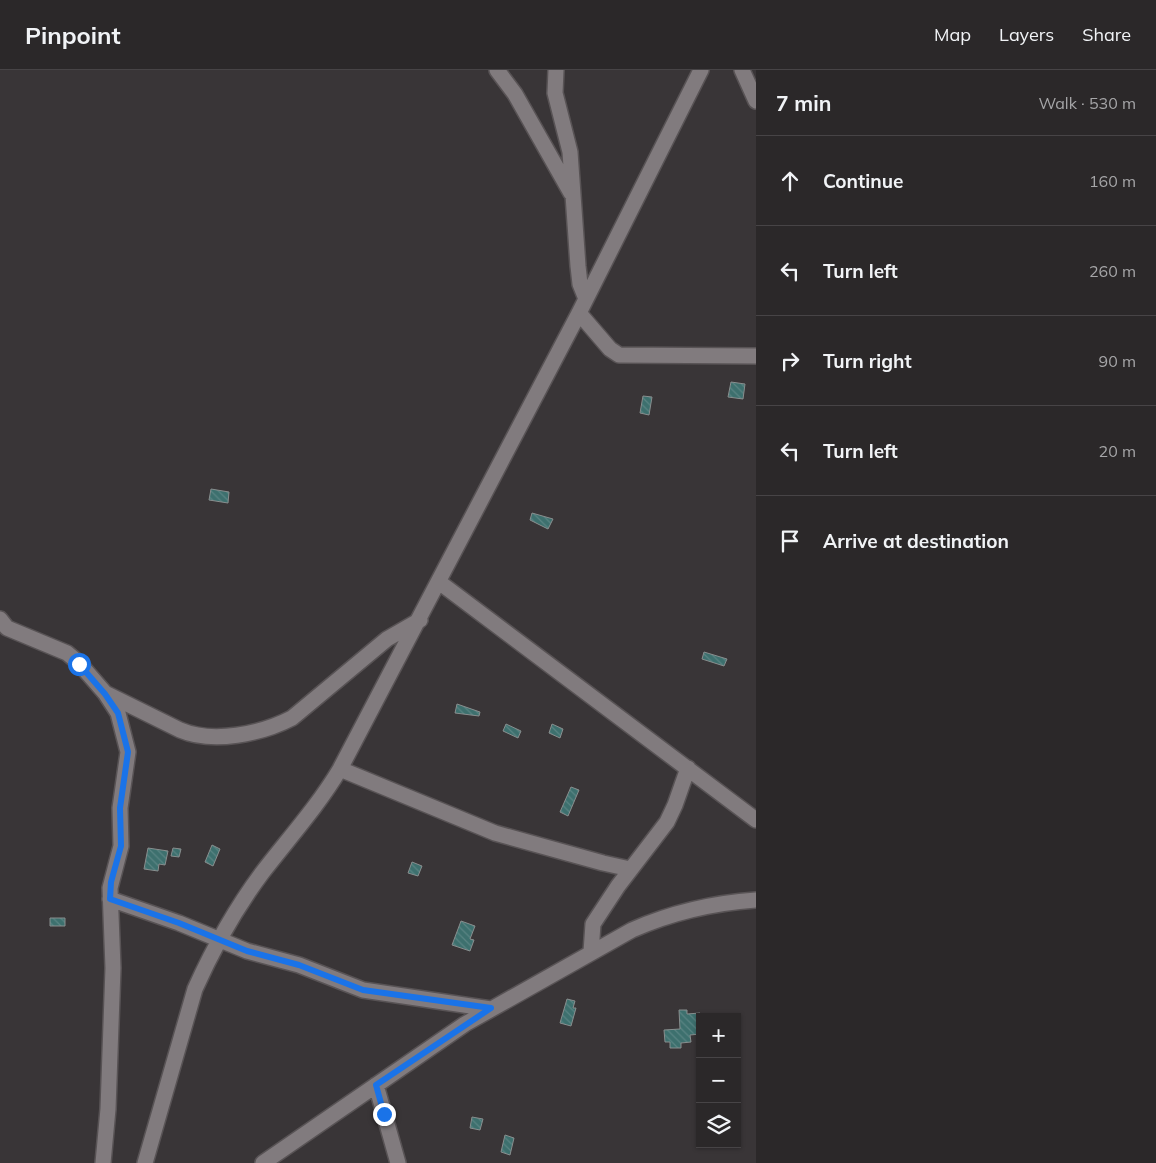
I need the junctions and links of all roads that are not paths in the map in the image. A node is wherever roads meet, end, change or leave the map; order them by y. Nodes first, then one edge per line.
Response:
1 (498, 70) edge
2 (556, 70) edge
3 (701, 70) edge
4 (742, 70) edge
5 (756, 101) edge
6 (572, 196) junction
7 (586, 299) junction
8 (579, 313) junction
9 (756, 356) edge
10 (439, 582) junction
11 (0, 619) edge
12 (420, 620) junction
13 (105, 694) junction
14 (688, 768) junction
15 (340, 769) junction
16 (756, 820) edge
17 (630, 869) junction
18 (110, 899) junction
19 (756, 900) edge
20 (221, 940) junction
21 (591, 952) junction
22 (491, 1008) junction
23 (376, 1085) junction
24 (103, 1163) edge
25 (145, 1163) edge
26 (263, 1163) edge
27 (398, 1163) edge

1 - 6 street
2 - 6 street
3 - 7 street
4 - 5 street
6 - 7 street
7 - 8 street
8 - 9 street
8 - 10 street
10 - 12 street
10 - 14 street
11 - 13 street
12 - 13 street
12 - 15 street
13 - 18 street
14 - 16 street
14 - 17 street
15 - 17 street
15 - 20 street
17 - 21 street
18 - 20 street
18 - 24 street
19 - 21 street
20 - 22 street
20 - 25 street
21 - 22 street
22 - 23 street
23 - 26 street
23 - 27 street

